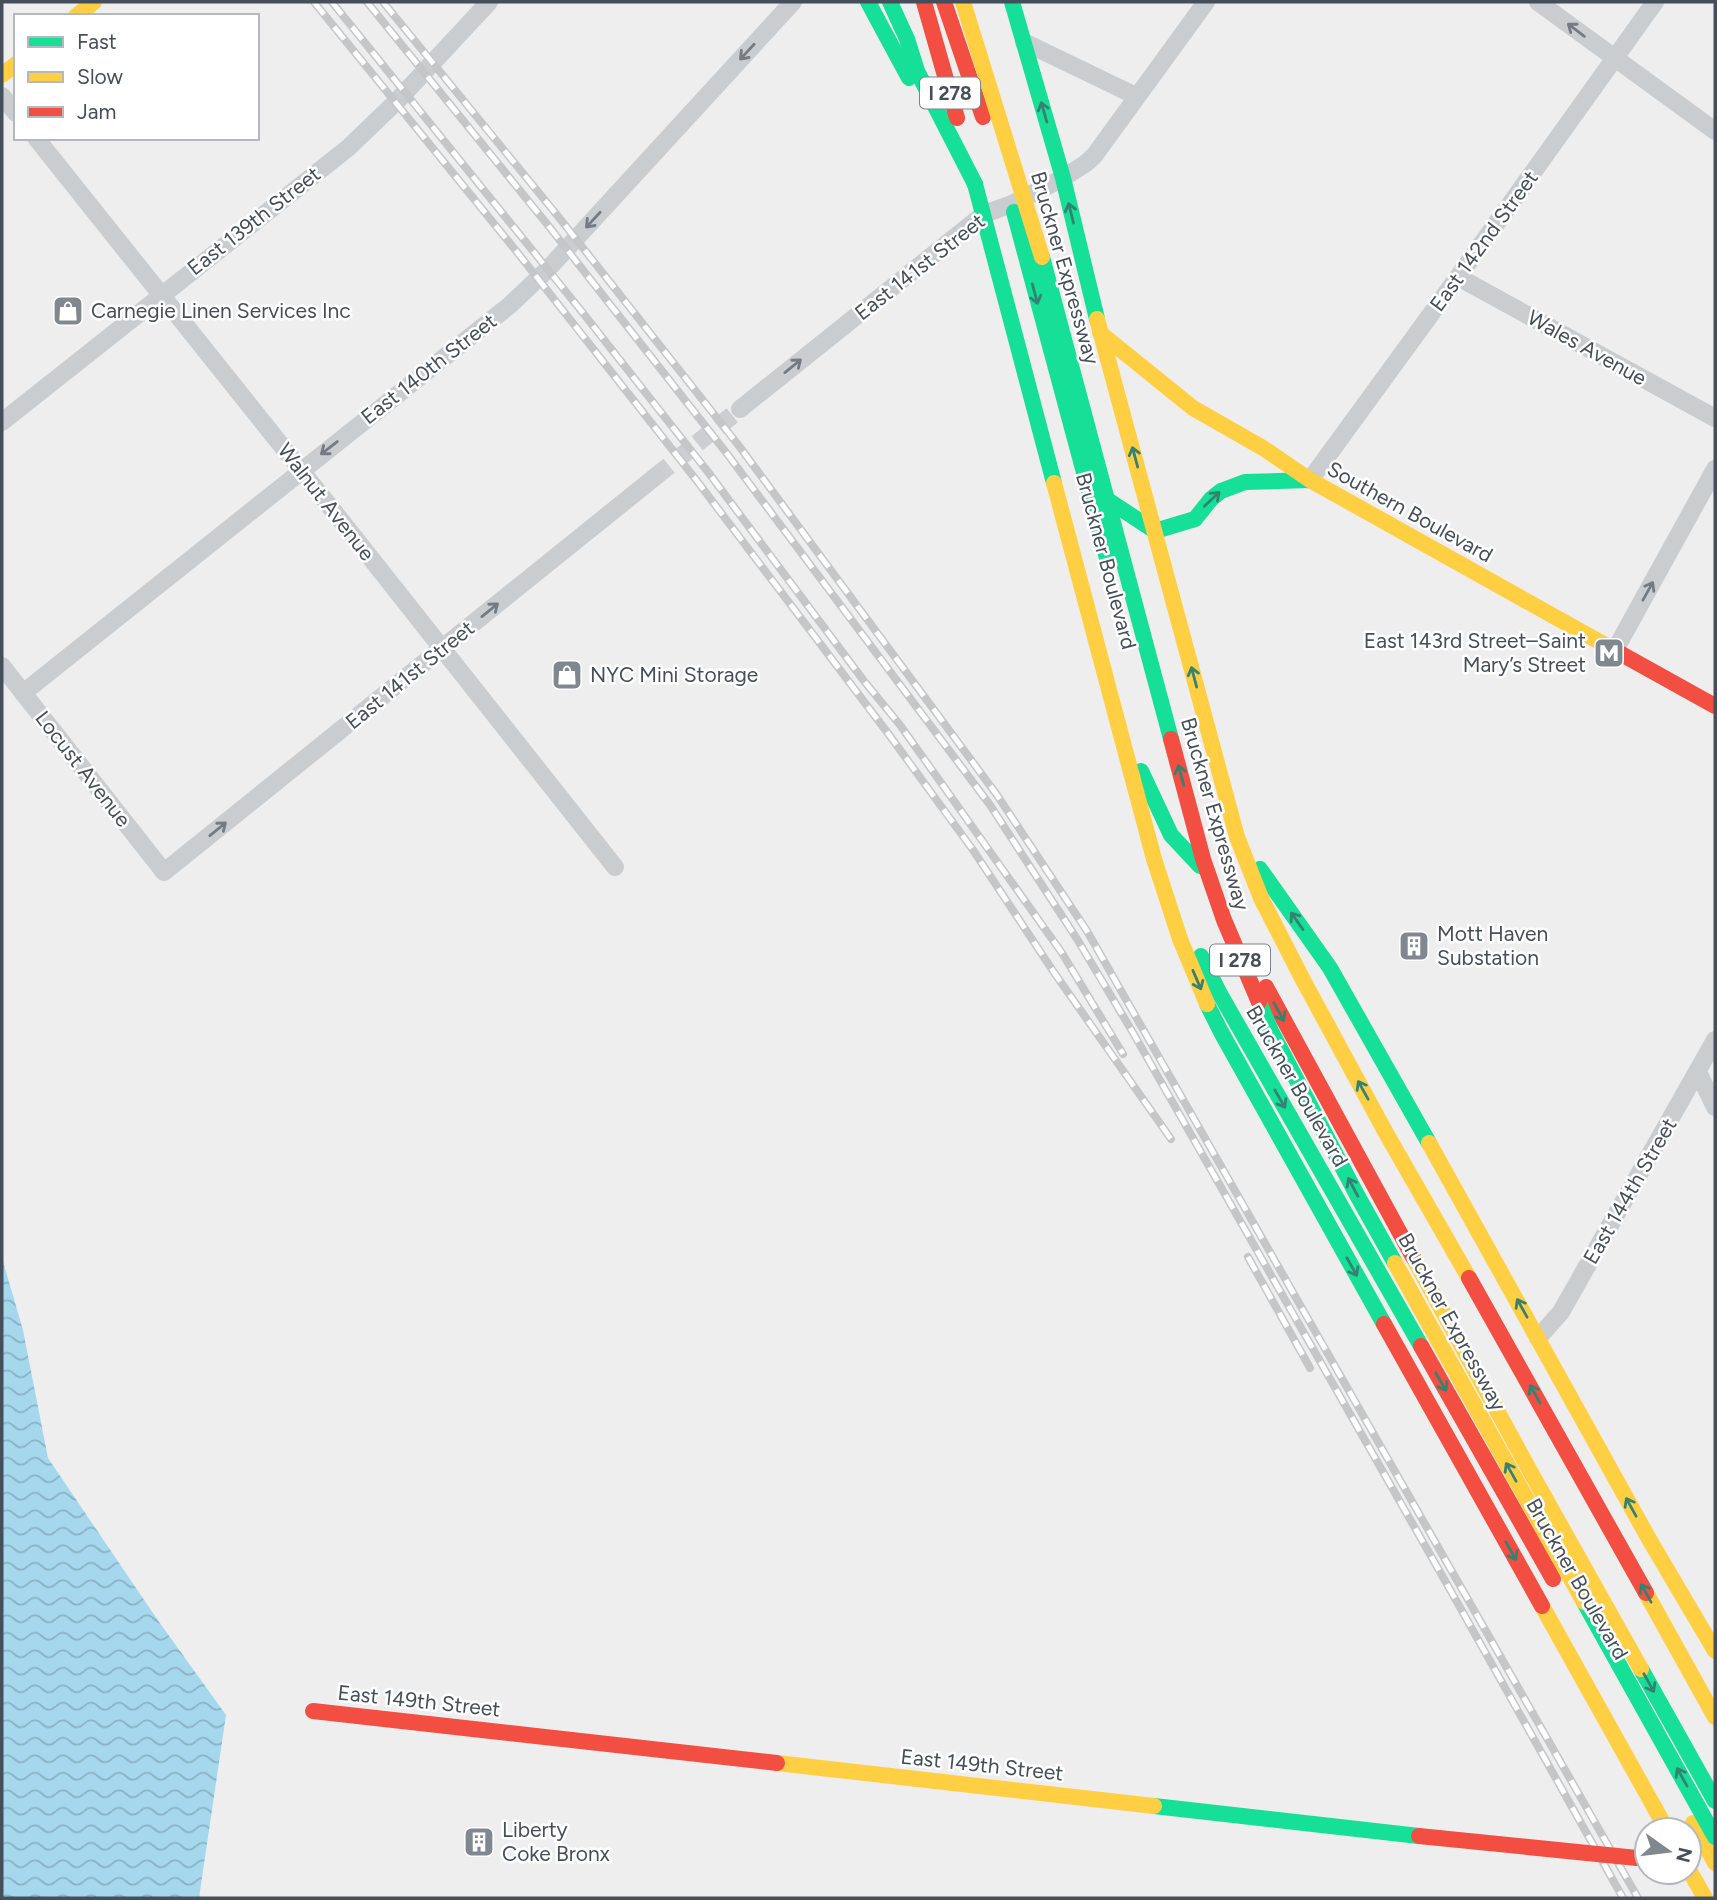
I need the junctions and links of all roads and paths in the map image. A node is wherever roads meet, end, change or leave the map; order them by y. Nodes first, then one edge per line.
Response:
1 (94, 2) edge
2 (489, 2) edge
3 (793, 2) edge
4 (868, 2) edge
5 (890, 2) edge
6 (924, 2) edge
7 (944, 2) edge
8 (963, 2) edge
9 (1012, 2) edge
10 (1206, 2) edge
11 (1538, 2) edge
12 (1655, 2) edge
13 (79, 14) edge
14 (1024, 42) junction
15 (1614, 58) junction
16 (2, 96) edge
17 (1136, 96) junction
18 (14, 111) edge
19 (1715, 131) edge
20 (38, 140) edge
21 (1063, 178) junction
22 (975, 184) junction
23 (1012, 204) junction
24 (984, 214) junction
25 (1458, 277) junction
26 (161, 295) junction
27 (1100, 332) junction
28 (740, 409) tunnel mouth
29 (1715, 418) edge
30 (2, 422) edge
31 (1715, 469) edge
32 (301, 470) junction
33 (655, 477) tunnel mouth
34 (1310, 480) junction
35 (1087, 487) junction
36 (1155, 531) junction
37 (442, 649) junction
38 (1615, 650) junction
39 (2, 666) edge
40 (23, 693) junction
41 (1715, 706) edge
42 (1139, 767) junction
43 (1237, 837) junction
44 (1200, 866) junction
45 (615, 867) dead end
46 (164, 872) joint
47 (1715, 1040) edge
48 (1698, 1072) junction
49 (1715, 1107) edge
50 (1373, 1183) junction
51 (1408, 1323) junction
52 (1538, 1338) junction
53 (1715, 1651) edge
54 (313, 1711) dead end
55 (1715, 1717) edge
56 (1715, 1801) edge
57 (1659, 1816) edge
58 (1715, 1837) edge
59 (1633, 1858) edge
60 (1715, 1863) edge

1 - 13 main road
2 - 26 street, East 139th Street
3 -> 32 street, East 140th Street
4 - 24 main road, Bruckner Boulevard
5 - 22 main road
6 - 22 main road, I 278
7 - 23 main road, Bruckner Boulevard
58 -> 8 main road, Bruckner Expressway / I 278, bridge
9 - 14 main road
10 - 17 street, East 141st Street
15 -> 11 street
12 - 15 street, East 142nd Street
14 - 17 street
21 -> 14 main road
15 - 19 street
15 - 25 street, East 142nd Street
16 - 18 street
17 - 21 street, East 141st Street
20 - 26 street, Walnut Avenue
21 - 23 street, East 141st Street
27 -> 21 main road
22 -> 57 main road, I 278, bridge
23 - 24 street, East 141st Street
23 -> 35 main road, Bruckner Boulevard
28 -> 24 street, East 141st Street
24 - 42 main road, Bruckner Boulevard
25 - 29 street, Wales Avenue
25 - 34 street, East 142nd Street
26 - 30 street, East 139th Street
26 - 32 street, Walnut Avenue
27 - 34 main road, Southern Boulevard
36 -> 27 main road
38 -> 31 street
32 - 37 street, Walnut Avenue
32 - 40 street, East 140th Street
37 -> 33 street, East 141st Street
36 -> 34 main road
34 - 38 main road, Southern Boulevard
35 - 36 main road
35 - 44 main road, Bruckner Boulevard
43 -> 36 main road
37 - 45 street, Walnut Avenue
46 -> 37 street, East 141st Street
38 - 41 main road, Southern Boulevard
39 - 40 street, Locust Avenue
40 - 46 street, Locust Avenue
42 - 44 main road
42 -> 51 main road, Bruckner Boulevard
52 -> 43 main road
55 -> 43 main road
44 -> 50 main road, Bruckner Boulevard
47 - 48 street, East 144th Street
48 - 49 street
48 - 52 street, East 144th Street
50 - 51 main road
50 -> 56 main road, Bruckner Boulevard
51 -> 60 main road, Bruckner Boulevard
53 -> 52 main road
54 - 59 main road, East 149th Street, bridge

